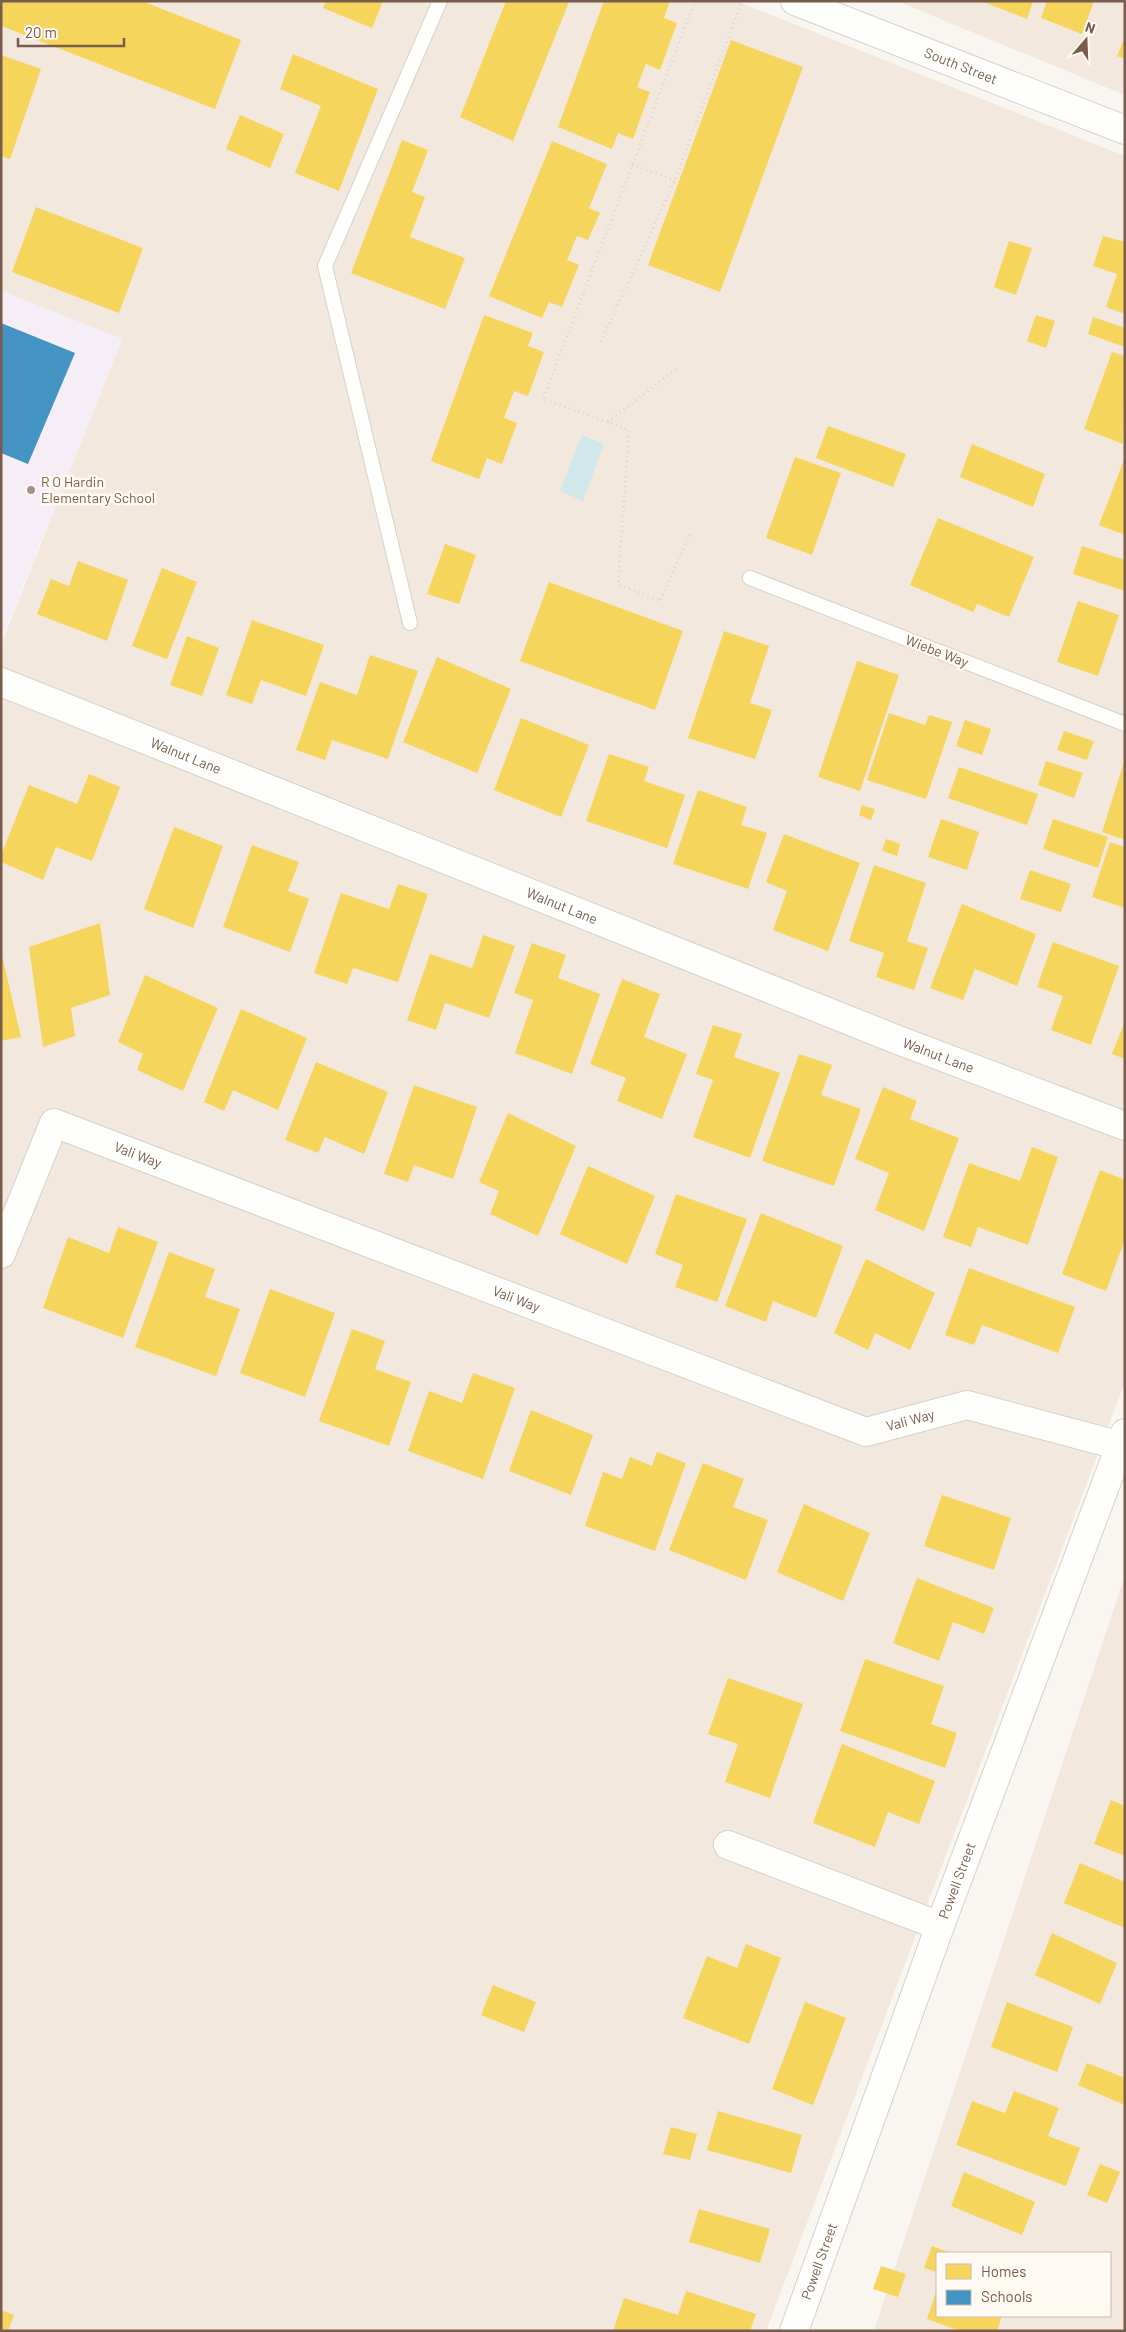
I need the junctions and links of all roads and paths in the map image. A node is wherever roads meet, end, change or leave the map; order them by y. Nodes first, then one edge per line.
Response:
1 (440, 1) edge
2 (695, 1) edge
3 (742, 1) edge
4 (813, 4) edge
5 (1125, 130) edge
6 (632, 165) junction
7 (675, 180) junction
8 (601, 342) dead end
9 (676, 369) dead end
10 (608, 422) junction
11 (690, 535) dead end
12 (750, 578) dead end
13 (410, 623) dead end
14 (1, 682) edge
15 (1125, 724) edge
16 (1125, 1126) edge
17 (1, 1254) edge
18 (1123, 1442) edge
19 (728, 1845) dead end
20 (940, 1926) junction
21 (794, 2331) edge

1 - 13 lane
2 - 6 path
3 - 7 path
4 - 5 street, South Street
6 - 7 path
6 - 10 path
7 - 8 path
9 - 10 path
10 - 11 path
12 - 15 lane, Wiebe Way
14 - 16 street, Walnut Lane
17 - 18 street, Vali Way
18 - 20 street, Powell Street
19 - 20 street
20 - 21 street, Powell Street

